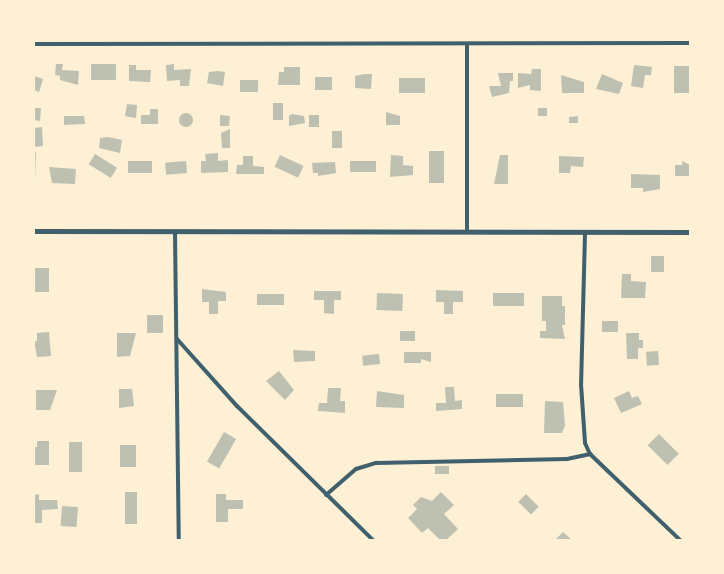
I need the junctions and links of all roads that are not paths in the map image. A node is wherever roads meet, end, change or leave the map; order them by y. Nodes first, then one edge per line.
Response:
1 (411, 34) edge
2 (411, 41) junction
3 (690, 42) edge
4 (34, 44) edge
5 (467, 44) junction
6 (34, 231) edge
7 (467, 231) junction
8 (690, 232) edge
9 (175, 233) junction
10 (585, 234) junction
11 (177, 339) junction
12 (590, 454) junction
13 (326, 494) junction
14 (179, 540) edge
15 (373, 540) edge
16 (680, 540) edge

1 - 2 street
2 - 4 street
2 - 5 street
3 - 5 street
5 - 7 street
6 - 9 street
7 - 9 street
7 - 10 street
8 - 10 street
9 - 11 street
9 - 14 street
10 - 12 street
11 - 13 street
11 - 14 street
12 - 13 street
12 - 16 street
13 - 15 street

